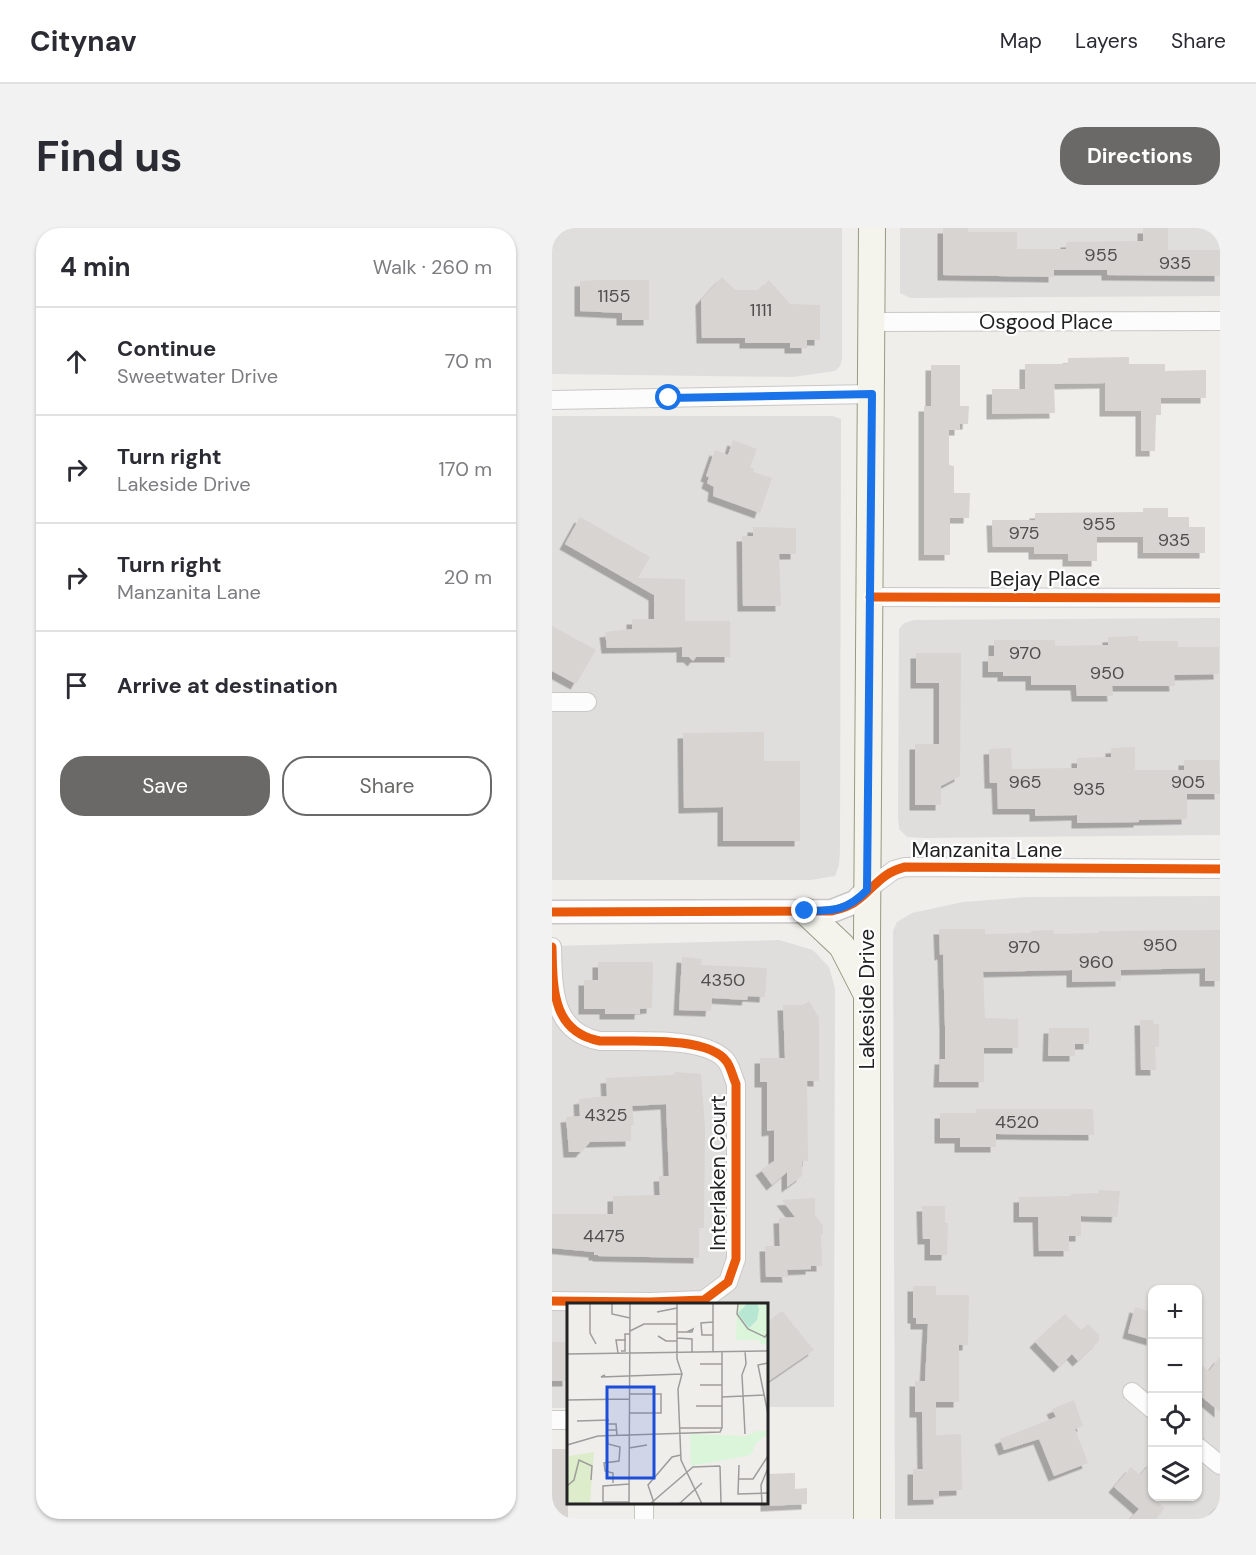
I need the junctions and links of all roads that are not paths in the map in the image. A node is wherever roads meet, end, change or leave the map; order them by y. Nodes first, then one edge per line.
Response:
1 (872, 228) edge
2 (1220, 321) edge
3 (871, 322) junction
4 (872, 394) junction
5 (552, 400) edge
6 (870, 597) junction
7 (1220, 598) edge
8 (552, 702) edge
9 (587, 702) dead end
10 (1220, 869) edge
11 (867, 890) junction
12 (805, 911) junction
13 (552, 912) edge
14 (552, 947) edge
15 (867, 995) junction
16 (552, 1300) edge
17 (1132, 1392) dead end
18 (1148, 1406) edge
19 (1198, 1447) edge
20 (1220, 1465) edge
21 (867, 1519) edge

1 - 3 main road, Lakeside Drive
2 - 3 street, Osgood Place
3 - 4 main road, Lakeside Drive
4 - 5 street
4 - 6 main road, Lakeside Drive
6 - 7 street, Bejay Place
6 - 11 main road, Lakeside Drive
8 - 9 street
10 - 11 street, Manzanita Lane
11 - 12 street, Manzanita Lane
11 - 15 main road, Lakeside Drive
12 - 13 street, Manzanita Lane
12 - 15 main road
14 - 16 street, Interlaken Court
15 - 21 main road, Lakeside Drive
17 - 18 street
19 - 20 street

